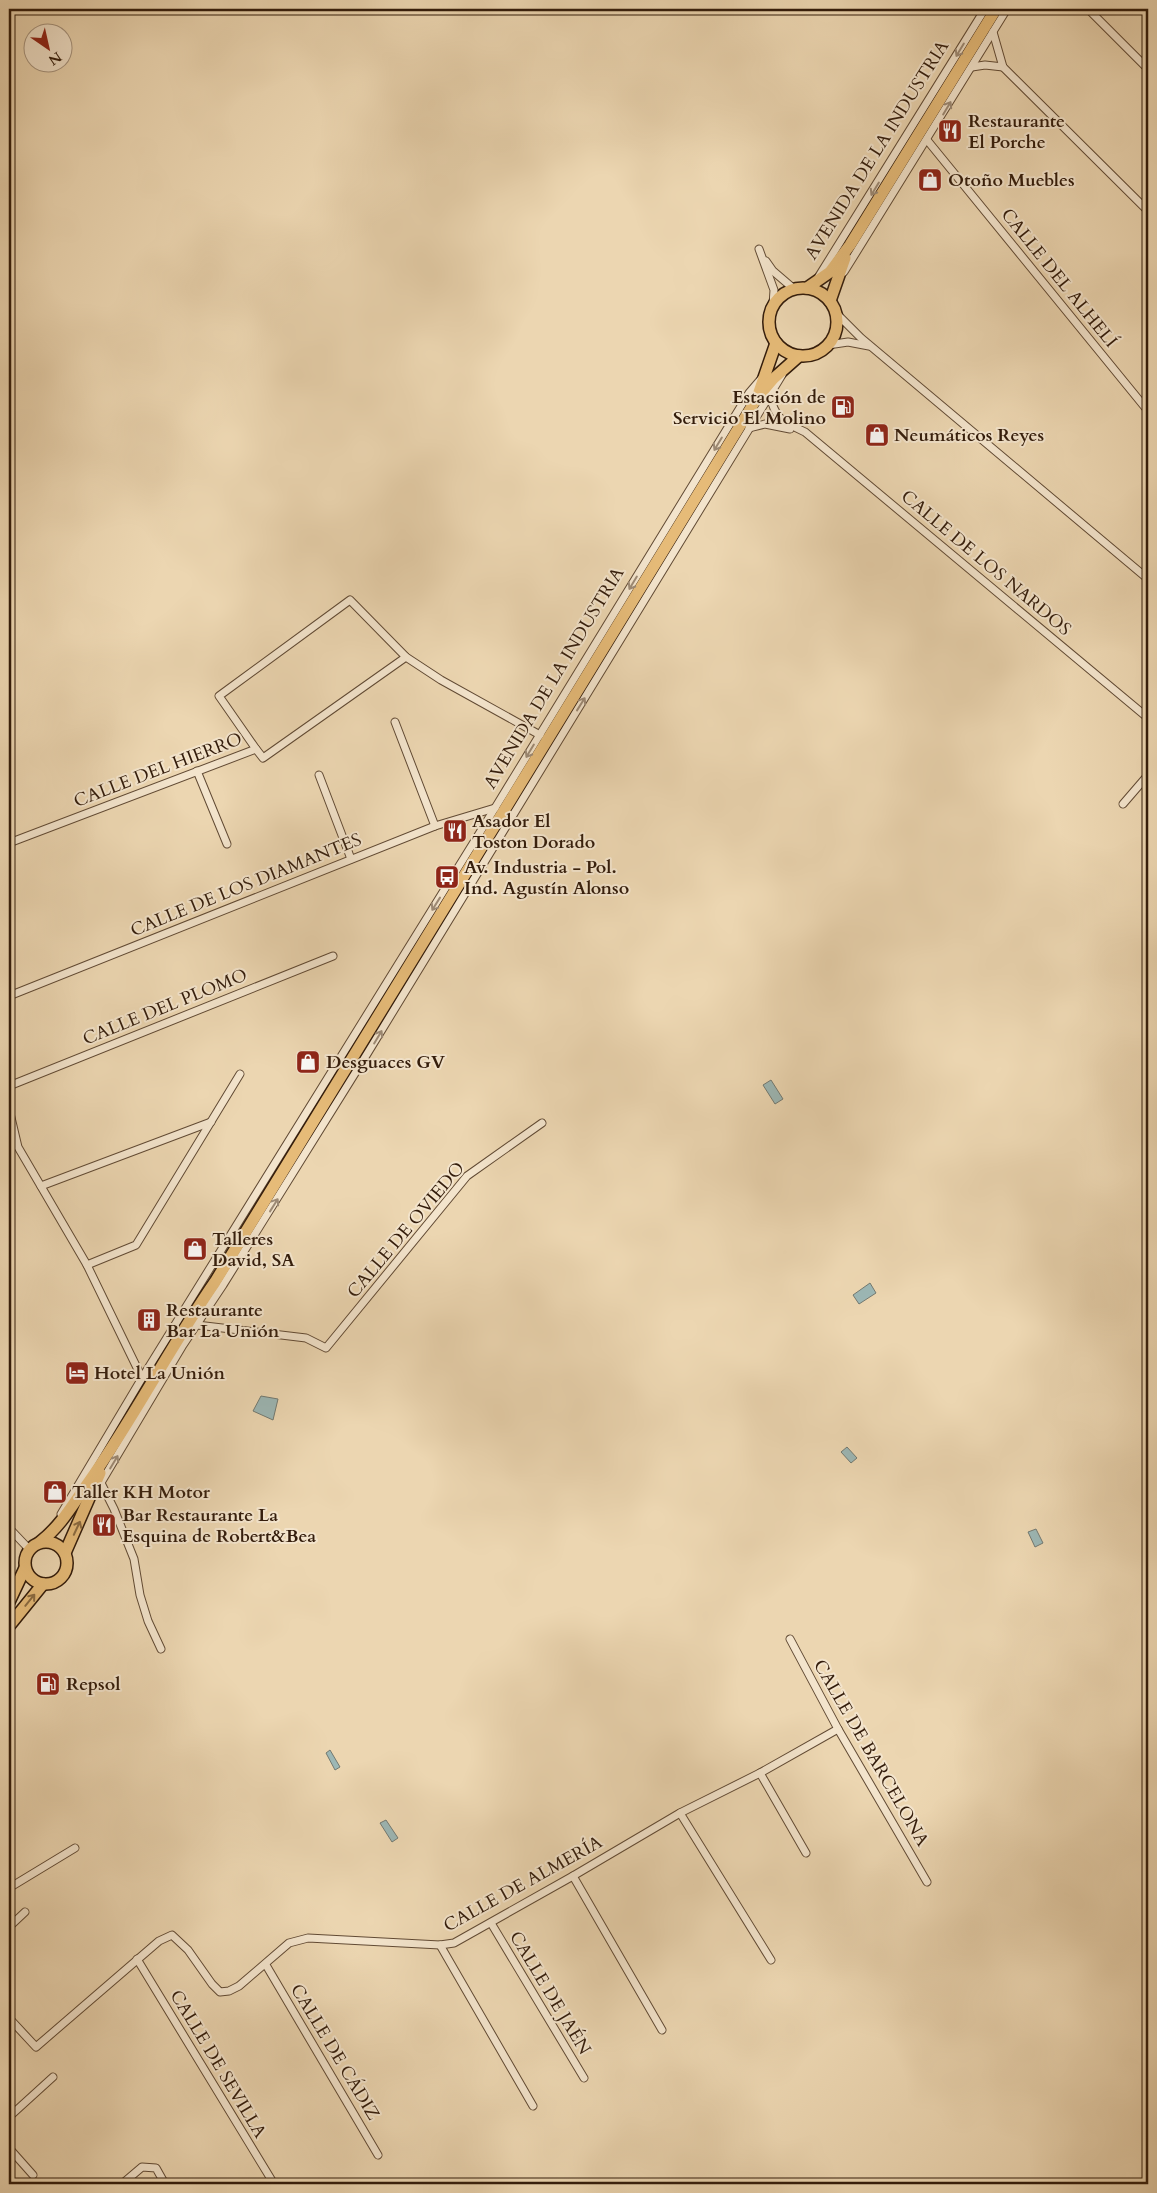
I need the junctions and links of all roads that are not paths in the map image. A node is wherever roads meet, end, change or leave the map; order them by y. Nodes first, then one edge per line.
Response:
1 (985, 9) edge
2 (996, 9) edge
3 (1007, 9) edge
4 (1088, 9) edge
5 (993, 32) junction
6 (972, 67) junction
7 (1003, 67) junction
8 (1148, 69) edge
9 (927, 140) junction
10 (1148, 211) edge
11 (850, 245) junction
12 (836, 282) junction
13 (811, 286) junction
14 (794, 289) junction
15 (830, 301) junction
16 (773, 305) junction
17 (836, 313) junction
18 (776, 343) junction
19 (828, 344) junction
20 (872, 346) junction
21 (799, 356) junction
22 (788, 365) junction
23 (764, 375) junction
24 (770, 395) junction
25 (758, 398) junction
26 (1148, 411) edge
27 (750, 428) junction
28 (805, 432) junction
29 (1148, 578) edge
30 (406, 657) junction
31 (1148, 718) edge
32 (395, 722) dead end
33 (540, 735) junction
34 (256, 749) junction
35 (197, 771) junction
36 (319, 775) dead end
37 (1148, 775) edge
38 (1123, 804) dead end
39 (495, 808) junction
40 (436, 826) junction
41 (9, 843) edge
42 (227, 844) dead end
43 (350, 859) junction
44 (333, 956) dead end
45 (9, 996) edge
46 (240, 1074) dead end
47 (9, 1086) edge
48 (9, 1109) edge
49 (211, 1122) junction
50 (542, 1123) dead end
51 (41, 1186) junction
52 (87, 1265) junction
53 (197, 1324) junction
54 (142, 1378) junction
55 (106, 1458) junction
56 (101, 1483) junction
57 (88, 1503) junction
58 (9, 1528) edge
59 (43, 1540) junction
60 (29, 1549) junction
61 (65, 1553) junction
62 (24, 1568) junction
63 (43, 1584) junction
64 (9, 1602) edge
65 (17, 1615) junction
66 (9, 1626) edge
67 (9, 1633) edge
68 (790, 1638) dead end
69 (161, 1649) dead end
70 (838, 1729) junction
71 (760, 1773) junction
72 (680, 1813) junction
73 (75, 1848) dead end
74 (806, 1853) dead end
75 (574, 1876) junction
76 (927, 1882) dead end
77 (9, 1888) edge
78 (25, 1912) dead end
79 (491, 1923) junction
80 (9, 1927) edge
81 (440, 1945) junction
82 (137, 1959) junction
83 (771, 1960) dead end
84 (266, 1965) junction
85 (9, 2018) edge
86 (662, 2030) dead end
87 (53, 2077) dead end
88 (584, 2078) dead end
89 (533, 2106) dead end
90 (9, 2117) edge
91 (9, 2148) edge
92 (378, 2154) dead end
93 (33, 2175) dead end
94 (164, 2183) edge
95 (122, 2184) edge
96 (274, 2184) edge

1 -> 13 street, AVENIDA DE LA INDUSTRIA
2 - 11 main road, AVENIDA DE LA INDUSTRIA
3 - 5 street, AVENIDA DE LA INDUSTRIA
4 - 8 street
5 - 6 street, AVENIDA DE LA INDUSTRIA
5 - 7 street
6 - 7 street
9 -> 6 street, AVENIDA DE LA INDUSTRIA
7 - 10 street
9 - 12 street, AVENIDA DE LA INDUSTRIA
9 - 26 street, CALLE DEL ALHELÍ
11 - 12 main road, AVENIDA DE LA INDUSTRIA
11 - 13 main road, AVENIDA DE LA INDUSTRIA
12 - 15 main road, AVENIDA DE LA INDUSTRIA
13 - 14 main road
13 - 15 main road
14 - 16 main road
14 - 16 street
15 - 17 main road
16 - 18 main road
17 - 19 main road
17 - 20 street
18 - 21 main road
18 - 23 main road, AVENIDA DE LA INDUSTRIA
19 - 20 street
19 - 21 main road
20 - 29 street
21 - 22 main road, AVENIDA DE LA INDUSTRIA
22 - 24 street, AVENIDA DE LA INDUSTRIA
22 - 25 main road, AVENIDA DE LA INDUSTRIA
23 - 25 main road, AVENIDA DE LA INDUSTRIA
23 -> 33 street, AVENIDA DE LA INDUSTRIA
24 - 27 street, AVENIDA DE LA INDUSTRIA
24 - 28 street, CALLE DE LOS NARDOS
25 - 55 main road, AVENIDA DE LA INDUSTRIA
27 - 28 street, CALLE DE LOS NARDOS
53 -> 27 street, AVENIDA DE LA INDUSTRIA
28 - 31 street, CALLE DE LOS NARDOS
30 - 33 street
30 - 34 street, CALLE DEL HIERRO
30 - 34 street
32 - 40 street
33 -> 39 street, AVENIDA DE LA INDUSTRIA
34 - 35 street, CALLE DEL HIERRO
35 - 41 street, CALLE DEL HIERRO
35 - 42 street
36 - 43 street
37 - 38 street
39 - 40 street, CALLE DE LOS DIAMANTES
39 -> 54 street, AVENIDA DE LA INDUSTRIA
40 - 43 street, CALLE DE LOS DIAMANTES
43 - 45 street, CALLE DE LOS DIAMANTES
44 - 47 street, CALLE DEL PLOMO
46 - 49 street
48 - 51 street
49 - 51 street
49 - 52 street
50 - 53 street, CALLE DE OVIEDO
51 - 52 street
52 - 54 street
56 -> 53 street, AVENIDA DE LA INDUSTRIA
54 - 59 street, AVENIDA DE LA INDUSTRIA
55 - 57 main road, AVENIDA DE LA INDUSTRIA
55 - 59 main road, AVENIDA DE LA INDUSTRIA
56 - 57 street, AVENIDA DE LA INDUSTRIA
56 - 69 street
61 -> 57 main road, AVENIDA DE LA INDUSTRIA
58 - 60 street
59 - 60 main road
59 - 61 main road
60 - 62 main road
61 - 63 main road
62 - 63 main road
62 - 64 main road
65 -> 63 main road
65 - 66 main road
65 - 67 street
68 - 70 street, CALLE DE BARCELONA
70 - 71 street, CALLE DE ALMERÍA
70 - 76 street, CALLE DE BARCELONA
71 - 72 street, CALLE DE ALMERÍA
71 - 74 street
72 - 75 street, CALLE DE ALMERÍA
72 - 83 street
73 - 77 street
75 - 79 street, CALLE DE ALMERÍA
75 - 86 street
78 - 80 street
79 - 81 street, CALLE DE ALMERÍA
79 - 88 street, CALLE DE JAÉN
81 - 84 street, CALLE DE ALMERÍA
81 - 89 street
82 - 84 street, CALLE DE ALMERÍA
82 - 85 street, CALLE DE ALMERÍA
82 - 96 street, CALLE DE SEVILLA
84 - 92 street, CALLE DE CÁDIZ
87 - 90 street
91 - 93 street
94 - 95 street

